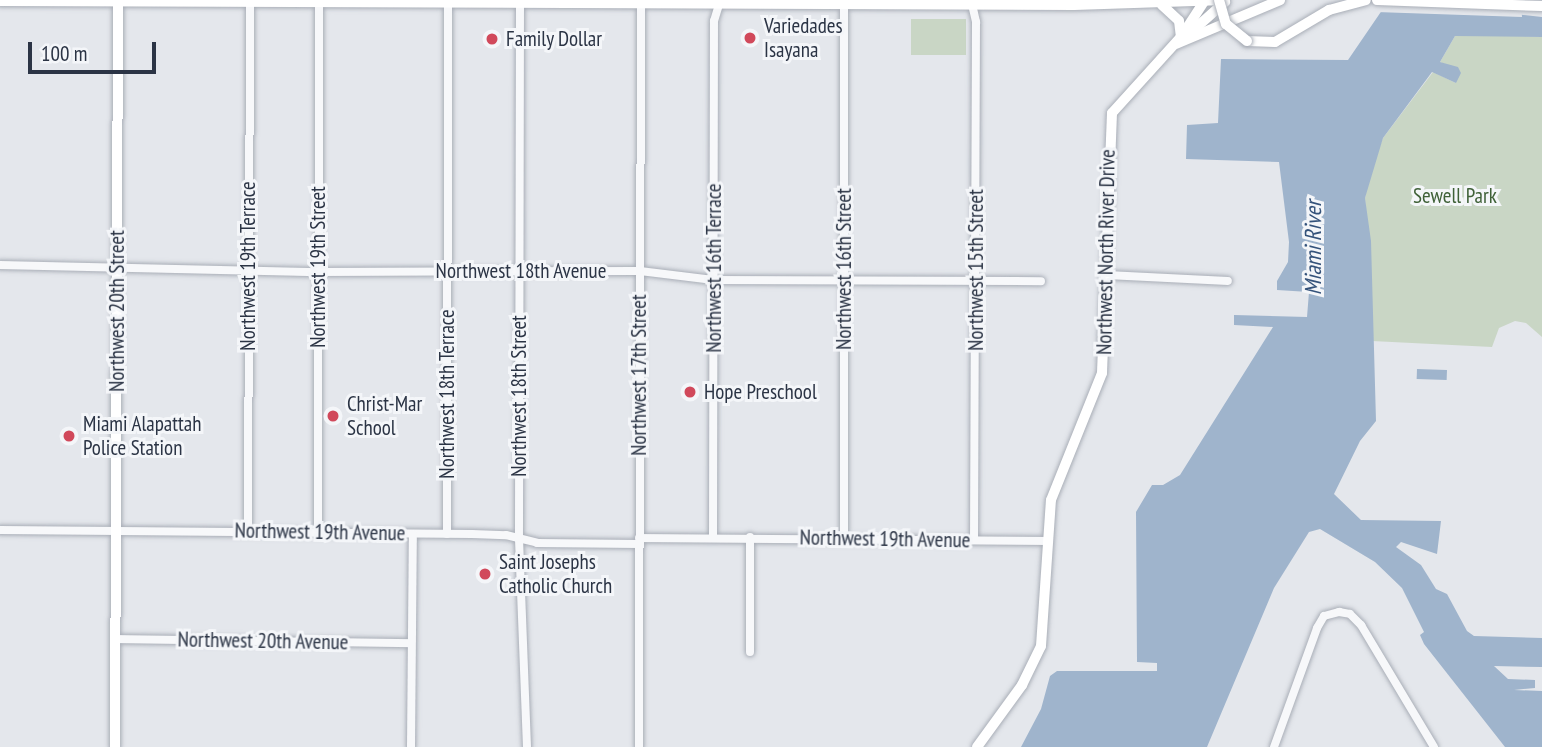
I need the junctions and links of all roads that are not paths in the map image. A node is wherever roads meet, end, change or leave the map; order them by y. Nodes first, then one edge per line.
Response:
1 (118, 0) edge
2 (1223, 0) edge
3 (1280, 0) edge
4 (1366, 0) edge
5 (1377, 0) edge
6 (0, 1) edge
7 (250, 1) edge
8 (383, 1) edge
9 (1205, 1) edge
10 (318, 2) edge
11 (448, 2) junction
12 (515, 2) edge
13 (720, 2) edge
14 (844, 2) edge
15 (971, 2) edge
16 (641, 3) junction
17 (1069, 3) edge
18 (1170, 3) edge
19 (1542, 6) edge
20 (1177, 41) junction
21 (0, 265) edge
22 (118, 268) junction
23 (247, 271) junction
24 (519, 271) junction
25 (640, 271) junction
26 (319, 272) junction
27 (448, 272) junction
28 (1107, 275) junction
29 (713, 280) junction
30 (844, 280) junction
31 (976, 281) junction
32 (1041, 281) dead end
33 (1228, 281) dead end
34 (0, 530) edge
35 (117, 531) junction
36 (248, 531) junction
37 (317, 533) junction
38 (413, 534) junction
39 (447, 534) junction
40 (713, 537) junction
41 (750, 537) junction
42 (519, 539) junction
43 (844, 539) junction
44 (974, 540) junction
45 (639, 541) junction
46 (1047, 541) junction
47 (116, 639) junction
48 (411, 643) junction
49 (750, 652) dead end
50 (116, 747) edge
51 (411, 747) edge
52 (527, 747) edge
53 (639, 747) edge
54 (977, 747) edge
55 (1274, 747) edge
56 (1434, 747) edge

1 - 6 main road
1 - 7 main road
1 - 22 main road, Northwest 20th Street
2 - 4 main road, bridge
2 - 9 main road
2 - 20 main road, Northwest North River Drive
3 - 20 main road
5 - 19 main road
7 - 10 main road
7 - 23 street, Northwest 19th Terrace
8 - 10 main road
8 - 11 main road
9 - 18 main road
9 - 20 main road, Northwest North River Drive
10 - 26 street, Northwest 19th Street
11 - 12 main road
11 - 27 street, Northwest 18th Terrace
12 - 16 main road
12 - 24 street, Northwest 18th Street
13 - 14 main road
13 - 16 main road
13 - 29 street, Northwest 16th Terrace
14 - 15 main road
14 - 30 street, Northwest 16th Street
15 - 17 main road
15 - 31 street, Northwest 15th Street
16 - 25 street, Northwest 17th Street
17 - 18 main road
18 - 20 main road
20 - 28 main road, Northwest North River Drive
21 - 22 street, Northwest 18th Avenue
22 - 23 street, Northwest 18th Avenue
22 - 35 main road, Northwest 20th Street
23 - 26 street, Northwest 18th Avenue
23 - 36 street, Northwest 19th Terrace
24 - 25 street, Northwest 18th Avenue
24 - 27 street, Northwest 18th Avenue
24 - 42 street, Northwest 18th Street
25 - 29 street, Northwest 18th Avenue
25 - 45 street, Northwest 17th Street
26 - 27 street, Northwest 18th Avenue
26 - 37 street, Northwest 19th Street
27 - 39 street, Northwest 18th Terrace
28 - 33 street
28 - 46 main road, Northwest North River Drive
29 - 30 street, Northwest 18th Avenue
29 - 40 street, Northwest 16th Terrace
30 - 31 street, Northwest 18th Avenue
30 - 43 street, Northwest 16th Street
31 - 32 street, Northwest 18th Avenue
31 - 44 street, Northwest 15th Street
34 - 35 street, Northwest 19th Avenue
35 - 36 street, Northwest 19th Avenue
35 - 47 main road, Northwest 20th Street
36 - 37 street, Northwest 19th Avenue
37 - 38 street, Northwest 19th Avenue
38 - 39 street, Northwest 19th Avenue
38 - 48 street
39 - 42 street, Northwest 19th Avenue
40 - 41 street, Northwest 19th Avenue
40 - 45 street, Northwest 19th Avenue
41 - 43 street, Northwest 19th Avenue
41 - 49 street
42 - 45 street, Northwest 19th Avenue
42 - 52 street, Northwest 18th Street
43 - 44 street, Northwest 19th Avenue
44 - 46 street, Northwest 19th Avenue
45 - 53 street, Northwest 17th Street
46 - 54 main road, Northwest North River Drive
47 - 48 street, Northwest 20th Avenue
47 - 50 main road, Northwest 20th Street
48 - 51 street
55 - 56 street

